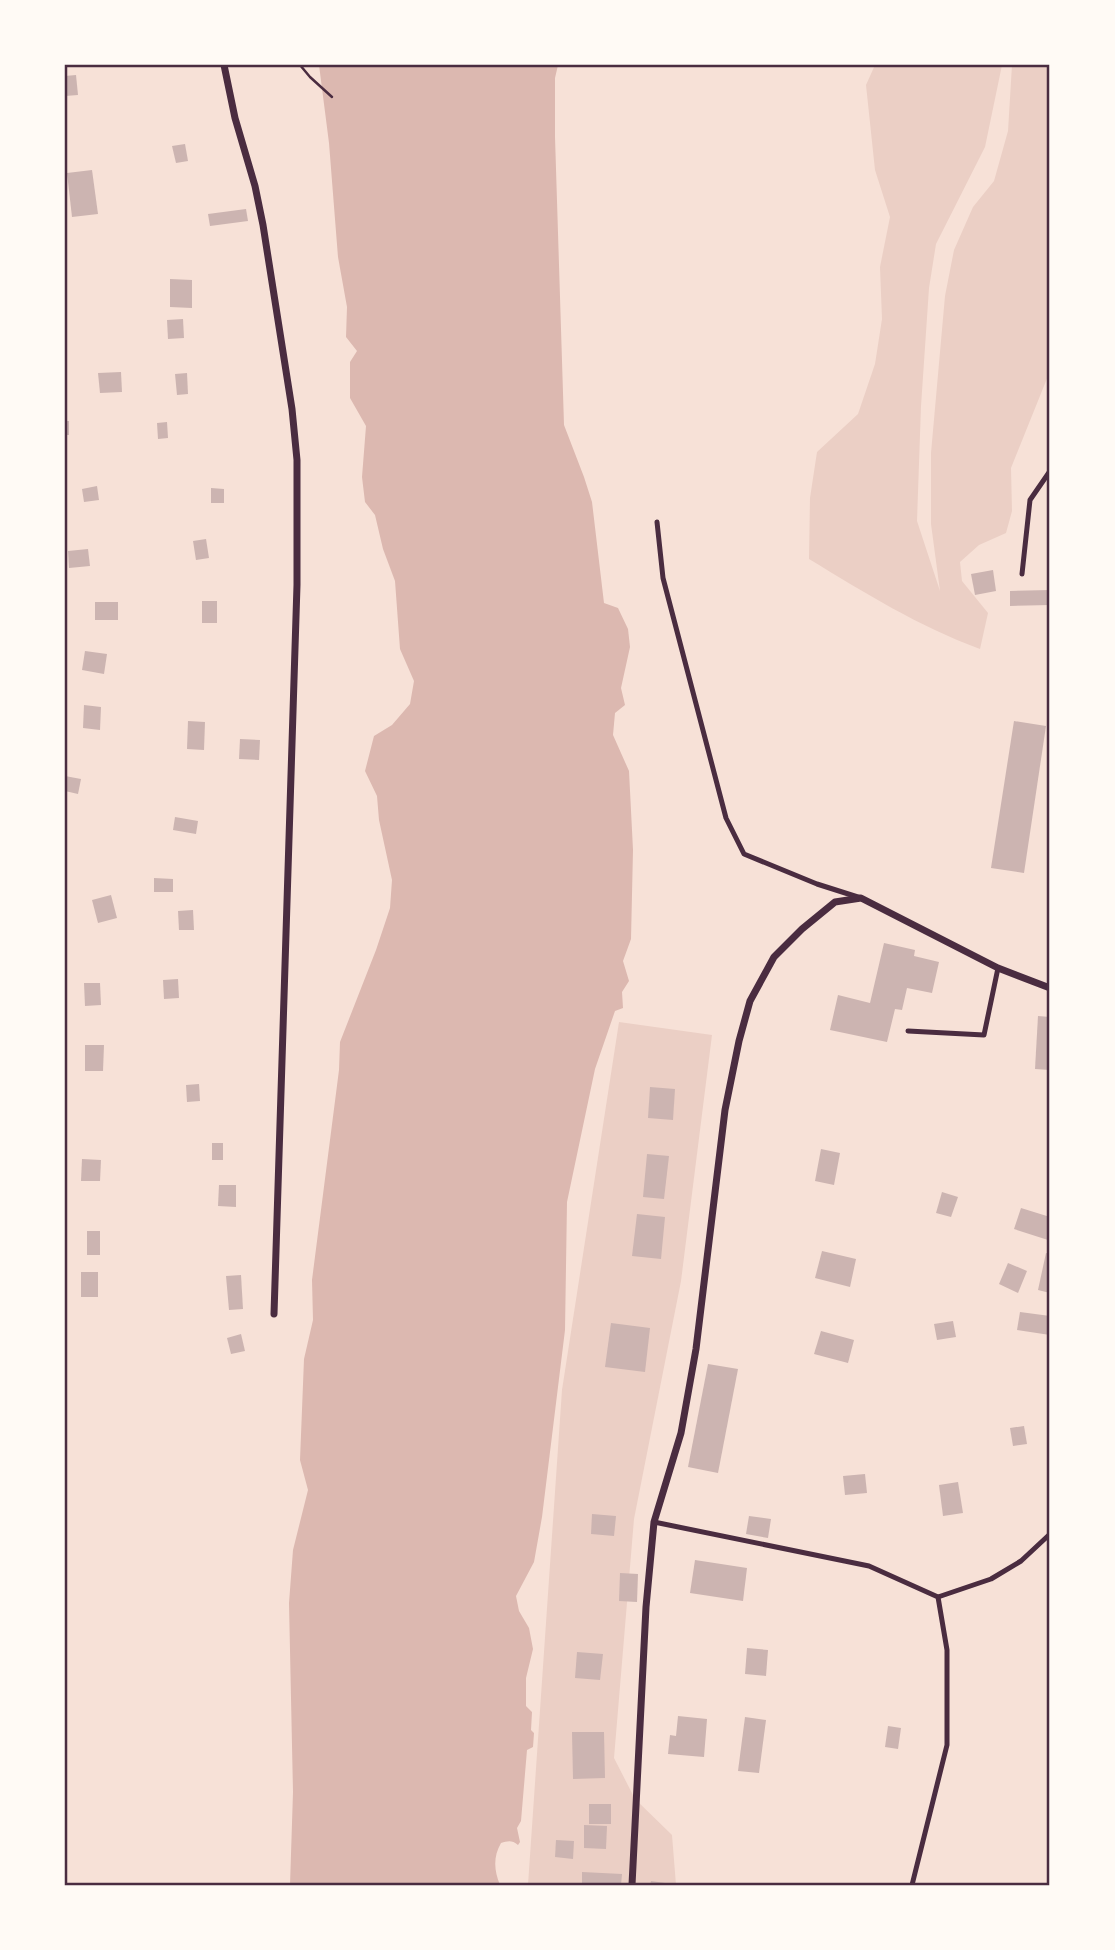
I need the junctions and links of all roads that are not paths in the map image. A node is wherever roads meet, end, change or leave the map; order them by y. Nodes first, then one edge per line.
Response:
1 (224, 65) edge
2 (1050, 471) edge
3 (657, 522) dead end
4 (1022, 574) dead end
5 (861, 898) junction
6 (998, 968) junction
7 (1050, 988) edge
8 (908, 1031) dead end
9 (274, 1314) dead end
10 (654, 1522) junction
11 (1050, 1534) edge
12 (938, 1597) junction
13 (632, 1885) edge
14 (912, 1885) edge

1 - 9 street
2 - 4 lane
3 - 5 lane
5 - 6 street
5 - 10 street
6 - 7 street
6 - 8 lane
10 - 12 lane
10 - 13 street
11 - 12 lane
12 - 14 lane

